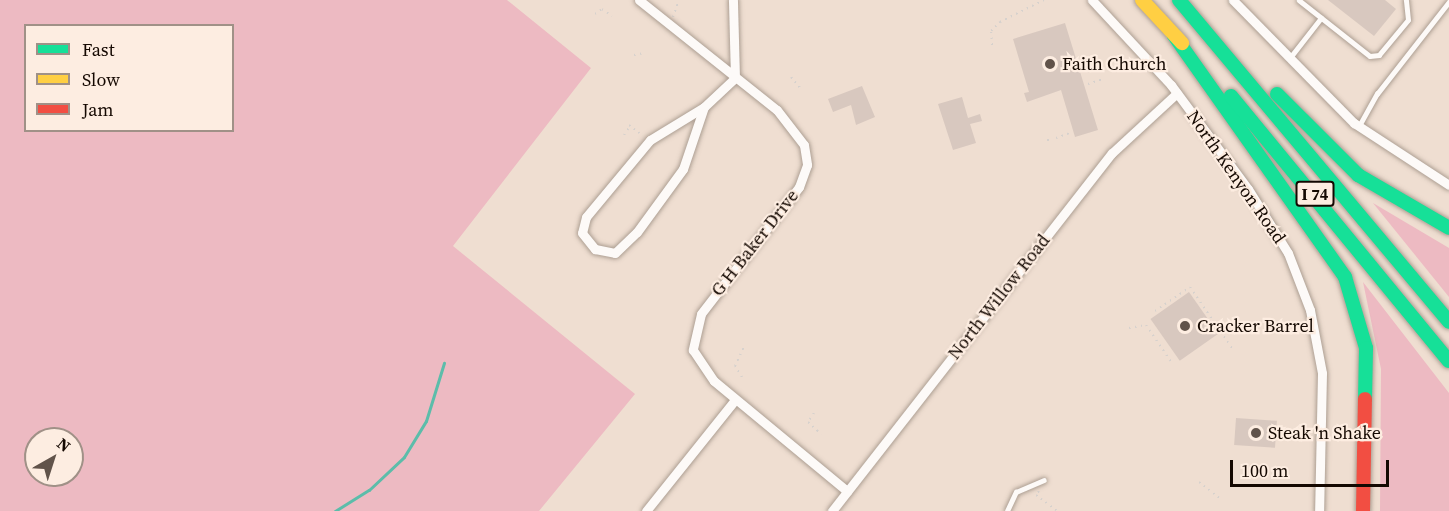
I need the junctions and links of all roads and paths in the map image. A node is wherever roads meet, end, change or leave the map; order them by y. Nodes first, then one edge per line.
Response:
1 (639, 0) edge
2 (679, 0) edge
3 (733, 0) edge
4 (1044, 0) edge
5 (1092, 0) edge
6 (1142, 0) edge
7 (1179, 0) edge
8 (1191, 0) edge
9 (1233, 0) edge
10 (1299, 0) edge
11 (1406, 0) edge
12 (1449, 2) edge
13 (595, 14) dead end
14 (612, 16) dead end
15 (1321, 18) junction
16 (670, 25) junction
17 (1173, 34) junction
18 (992, 45) dead end
19 (644, 53) dead end
20 (634, 55) dead end
21 (1288, 60) junction
22 (791, 77) dead end
23 (735, 78) junction
24 (1103, 79) dead end
25 (1088, 84) dead end
26 (801, 89) dead end
27 (1177, 93) junction
28 (704, 106) junction
29 (1359, 126) junction
30 (1070, 133) dead end
31 (624, 135) dead end
32 (1056, 138) dead end
33 (649, 142) junction
34 (1449, 184) edge
35 (1449, 228) edge
36 (1155, 311) dead end
37 (1449, 322) edge
38 (1129, 328) dead end
39 (745, 345) dead end
40 (1232, 348) dead end
41 (1449, 361) edge
42 (1172, 363) dead end
43 (742, 377) dead end
44 (735, 400) junction
45 (814, 413) dead end
46 (821, 434) dead end
47 (1044, 480) dead end
48 (1199, 482) dead end
49 (1041, 488) dead end
50 (847, 491) junction
51 (1221, 499) dead end
52 (646, 511) edge
53 (831, 511) edge
54 (1007, 511) edge
55 (1056, 511) edge
56 (1319, 511) edge
57 (1363, 511) edge

1 - 16 street, G H Baker Drive
2 - 16 path
3 - 23 street
4 - 18 path
5 - 27 street, North Kenyon Road
6 - 17 highway, I 74
7 - 37 highway, I 74
8 - 35 highway
9 - 21 street
10 - 15 lane
11 - 15 lane
12 - 29 lane
13 - 14 path
15 - 21 lane
16 - 23 street, G H Baker Drive
17 - 41 highway, I 74
17 - 57 highway
19 - 20 path
21 - 29 street
22 - 26 path
23 - 28 street
23 - 44 street, G H Baker Drive
24 - 25 path
27 - 50 street, North Willow Road
27 - 56 street, North Kenyon Road
28 - 33 street
28 - 33 street
29 - 34 street
30 - 32 path
31 - 33 path
36 - 40 path
38 - 42 path
39 - 43 path
44 - 50 street, G H Baker Drive
44 - 52 street
45 - 46 path
47 - 54 lane
48 - 51 path
49 - 55 path
50 - 53 street, North Willow Road

